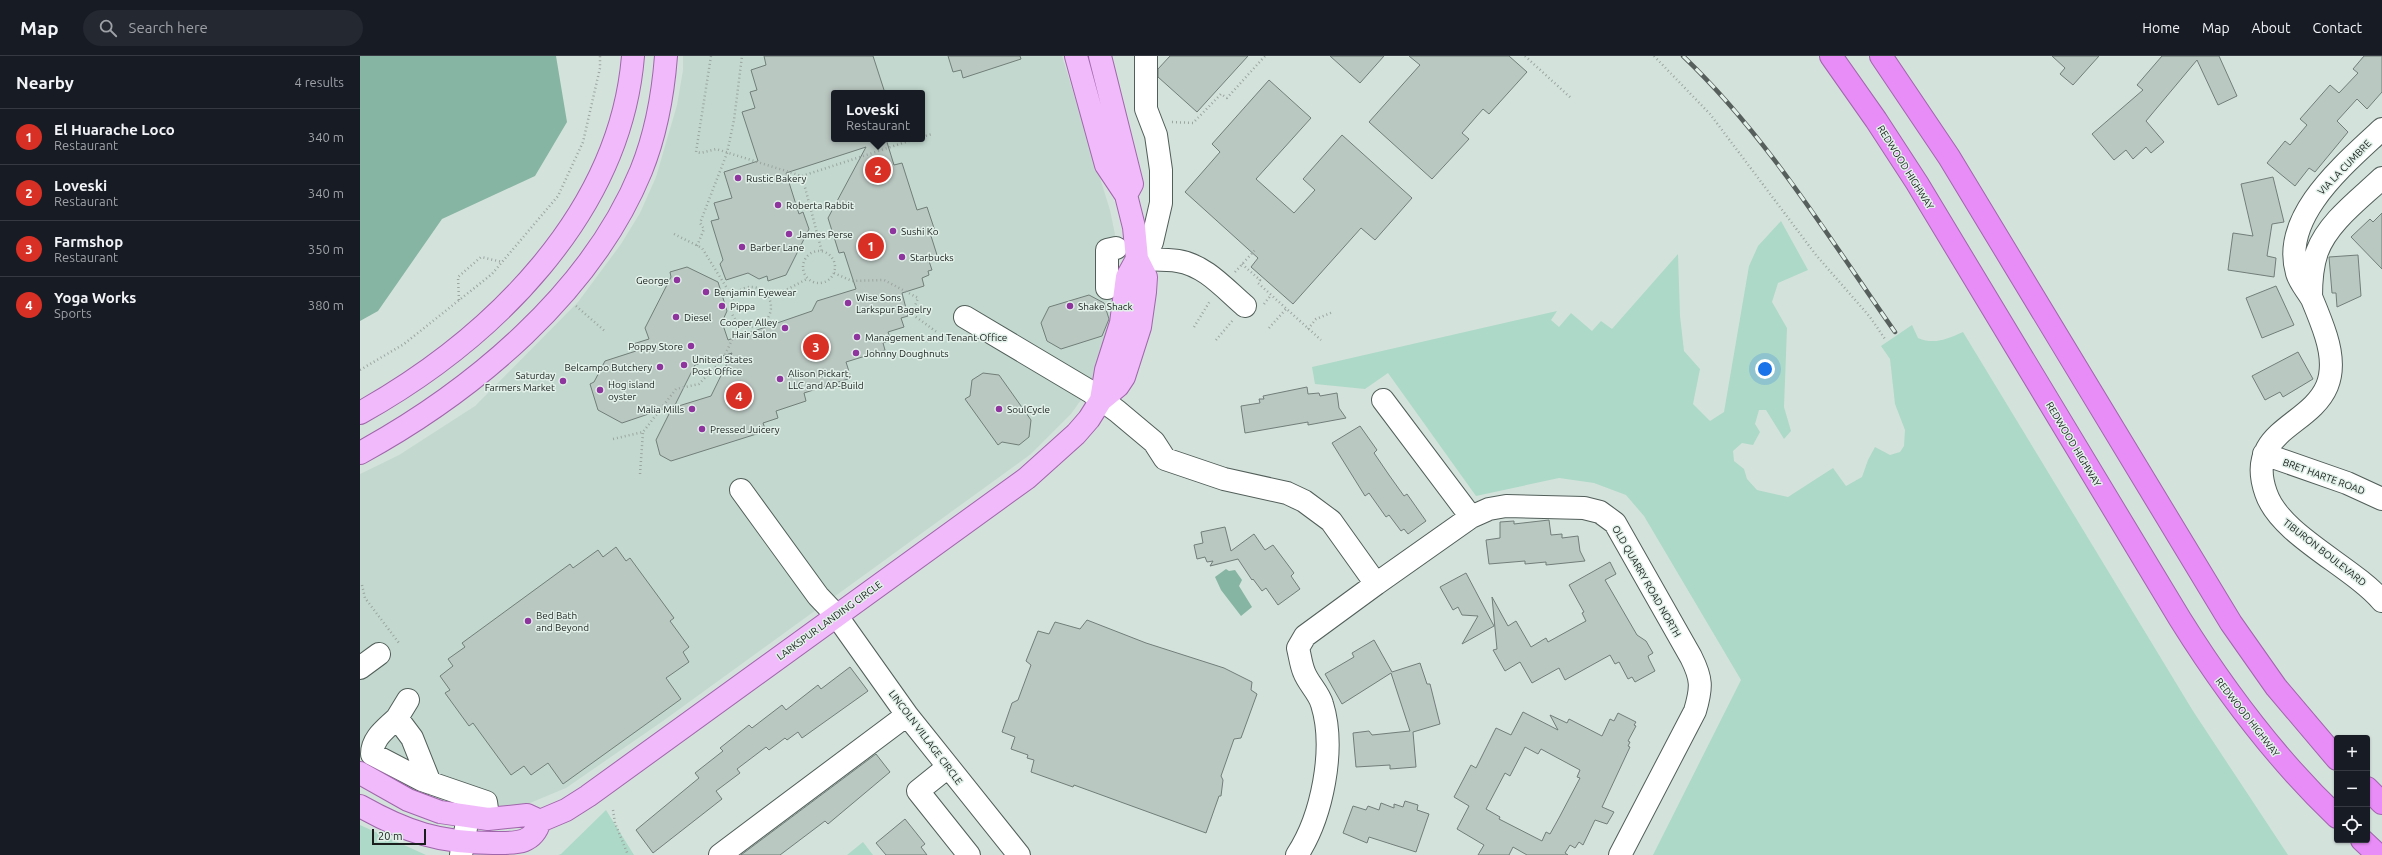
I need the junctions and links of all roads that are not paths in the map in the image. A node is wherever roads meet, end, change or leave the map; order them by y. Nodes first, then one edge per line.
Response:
1 (633, 56) edge
2 (666, 56) edge
3 (1076, 56) edge
4 (1100, 56) edge
5 (1146, 56) edge
6 (1831, 56) edge
7 (1881, 56) edge
8 (2382, 129) edge
9 (2382, 178) edge
10 (1126, 195) junction
11 (1152, 242) dead end
12 (1116, 248) dead end
13 (1137, 259) junction
14 (1107, 288) dead end
15 (2311, 297) junction
16 (1245, 306) road end
17 (965, 317) dead end
18 (1101, 400) junction
19 (1383, 400) dead end
20 (360, 413) edge
21 (360, 453) edge
22 (2264, 454) junction
23 (740, 490) dead end
24 (2382, 499) edge
25 (1471, 517) junction
26 (1376, 584) junction
27 (2382, 601) edge
28 (836, 615) junction
29 (380, 654) dead end
30 (360, 668) edge
31 (408, 700) dead end
32 (908, 715) junction
33 (397, 718) junction
34 (2334, 756) edge
35 (948, 767) junction
36 (360, 773) edge
37 (430, 784) junction
38 (2370, 791) edge
39 (2382, 803) edge
40 (360, 806) edge
41 (477, 813) junction
42 (2334, 814) edge
43 (540, 822) junction
44 (2365, 843) edge
45 (462, 849) edge
46 (720, 855) edge
47 (968, 855) edge
48 (1019, 855) edge
49 (1297, 855) edge
50 (1620, 855) edge
51 (2378, 855) edge

1 - 20 main road
2 - 21 main road
3 - 10 main road
4 - 10 main road
5 - 11 street
6 - 42 highway, REDWOOD HIGHWAY
7 - 34 highway
8 - 15 street, VIA LA CUMBRE
9 - 15 street, VIA LA CUMBRE
10 - 13 main road
12 - 14 street
13 - 16 street
13 - 18 main road, LARKSPUR LANDING CIRCLE
15 - 22 street, VIA LA CUMBRE
17 - 18 street
18 - 26 street
18 - 28 main road, LARKSPUR LANDING CIRCLE
19 - 25 street
22 - 24 street, BRET HARTE ROAD
22 - 27 street, TIBURON BOULEVARD
23 - 28 street, LINCOLN VILLAGE CIRCLE
25 - 26 street, OLD QUARRY ROAD NORTH
25 - 50 street, OLD QUARRY ROAD NORTH
26 - 49 street, OLD QUARRY ROAD NORTH
28 - 32 street, LINCOLN VILLAGE CIRCLE
28 - 43 main road, LARKSPUR LANDING CIRCLE
29 - 30 street
31 - 33 street
32 - 35 street, LINCOLN VILLAGE CIRCLE
32 - 46 street
33 - 37 street
33 - 37 street
35 - 47 street
35 - 48 street, LINCOLN VILLAGE CIRCLE
36 - 41 main road
37 - 41 street
38 - 39 highway
40 - 45 main road
41 - 43 main road
41 - 45 street
43 - 45 main road
44 - 51 highway

